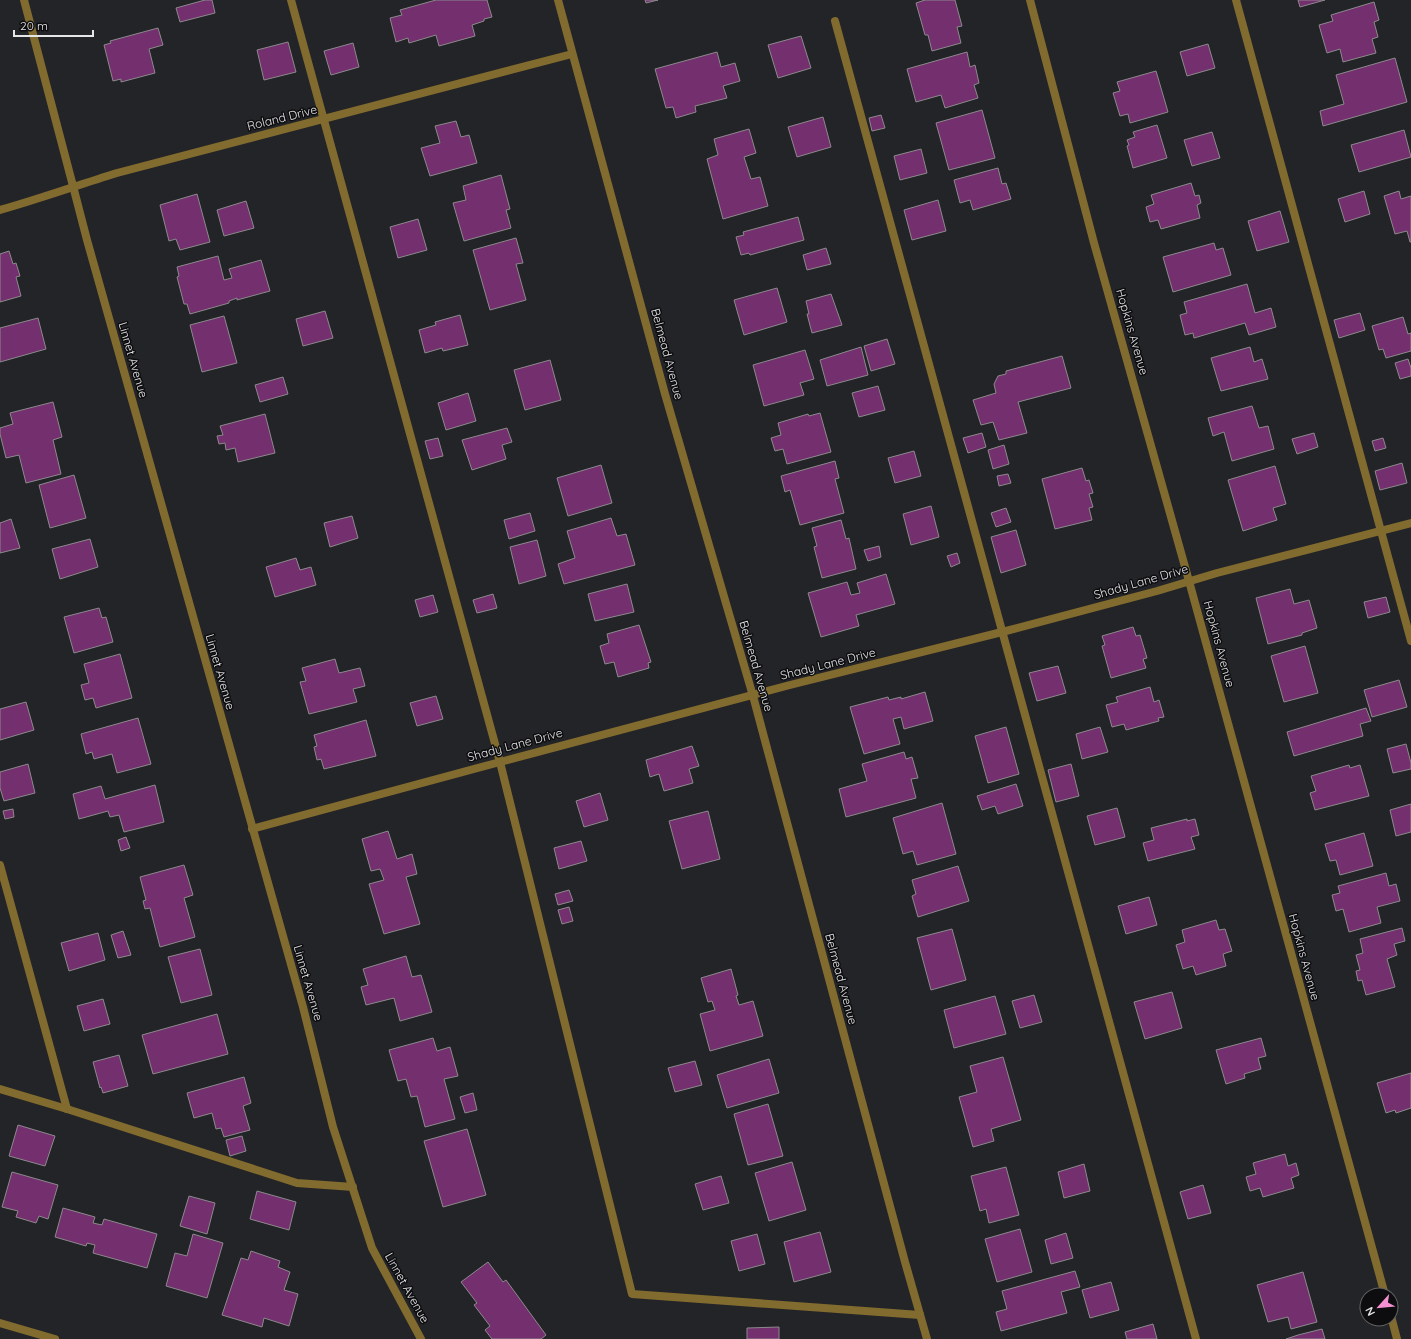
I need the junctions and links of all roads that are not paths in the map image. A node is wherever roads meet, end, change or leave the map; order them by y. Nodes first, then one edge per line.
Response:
1 (24, 0) edge
2 (291, 0) edge
3 (558, 0) edge
4 (1030, 0) edge
5 (1236, 0) edge
6 (835, 20) dead end
7 (572, 54) junction
8 (324, 120) junction
9 (74, 186) junction
10 (0, 210) edge
11 (1411, 523) edge
12 (1381, 531) junction
13 (1189, 581) junction
14 (1002, 632) junction
15 (1411, 641) edge
16 (753, 696) junction
17 (500, 762) junction
18 (252, 829) junction
19 (0, 865) edge
20 (0, 1089) edge
21 (67, 1109) junction
22 (353, 1187) junction
23 (1383, 1287) edge
24 (920, 1315) junction
25 (0, 1323) edge
26 (1394, 1327) edge
27 (55, 1339) edge
28 (421, 1339) edge
29 (927, 1339) edge
30 (1196, 1339) edge
31 (1397, 1339) edge

1 - 9 street, Linnet Avenue
2 - 8 street
3 - 7 street, Belmead Avenue
4 - 13 street, Hopkins Avenue
5 - 12 street
6 - 14 street
7 - 8 street, Roland Drive
7 - 16 street, Belmead Avenue
8 - 9 street, Roland Drive
8 - 17 street
9 - 10 street, Roland Drive
9 - 18 street, Linnet Avenue
11 - 12 street, Shady Lane Drive
12 - 13 street, Shady Lane Drive
12 - 15 street
13 - 14 street, Shady Lane Drive
13 - 23 street, Hopkins Avenue
14 - 16 street, Shady Lane Drive
14 - 30 street
16 - 17 street, Shady Lane Drive
16 - 24 street, Belmead Avenue
17 - 18 street, Shady Lane Drive
17 - 24 street
18 - 22 street, Linnet Avenue
19 - 21 street
20 - 21 street
21 - 22 street
22 - 28 street, Linnet Avenue
24 - 29 street, Belmead Avenue
25 - 27 street
26 - 31 street

